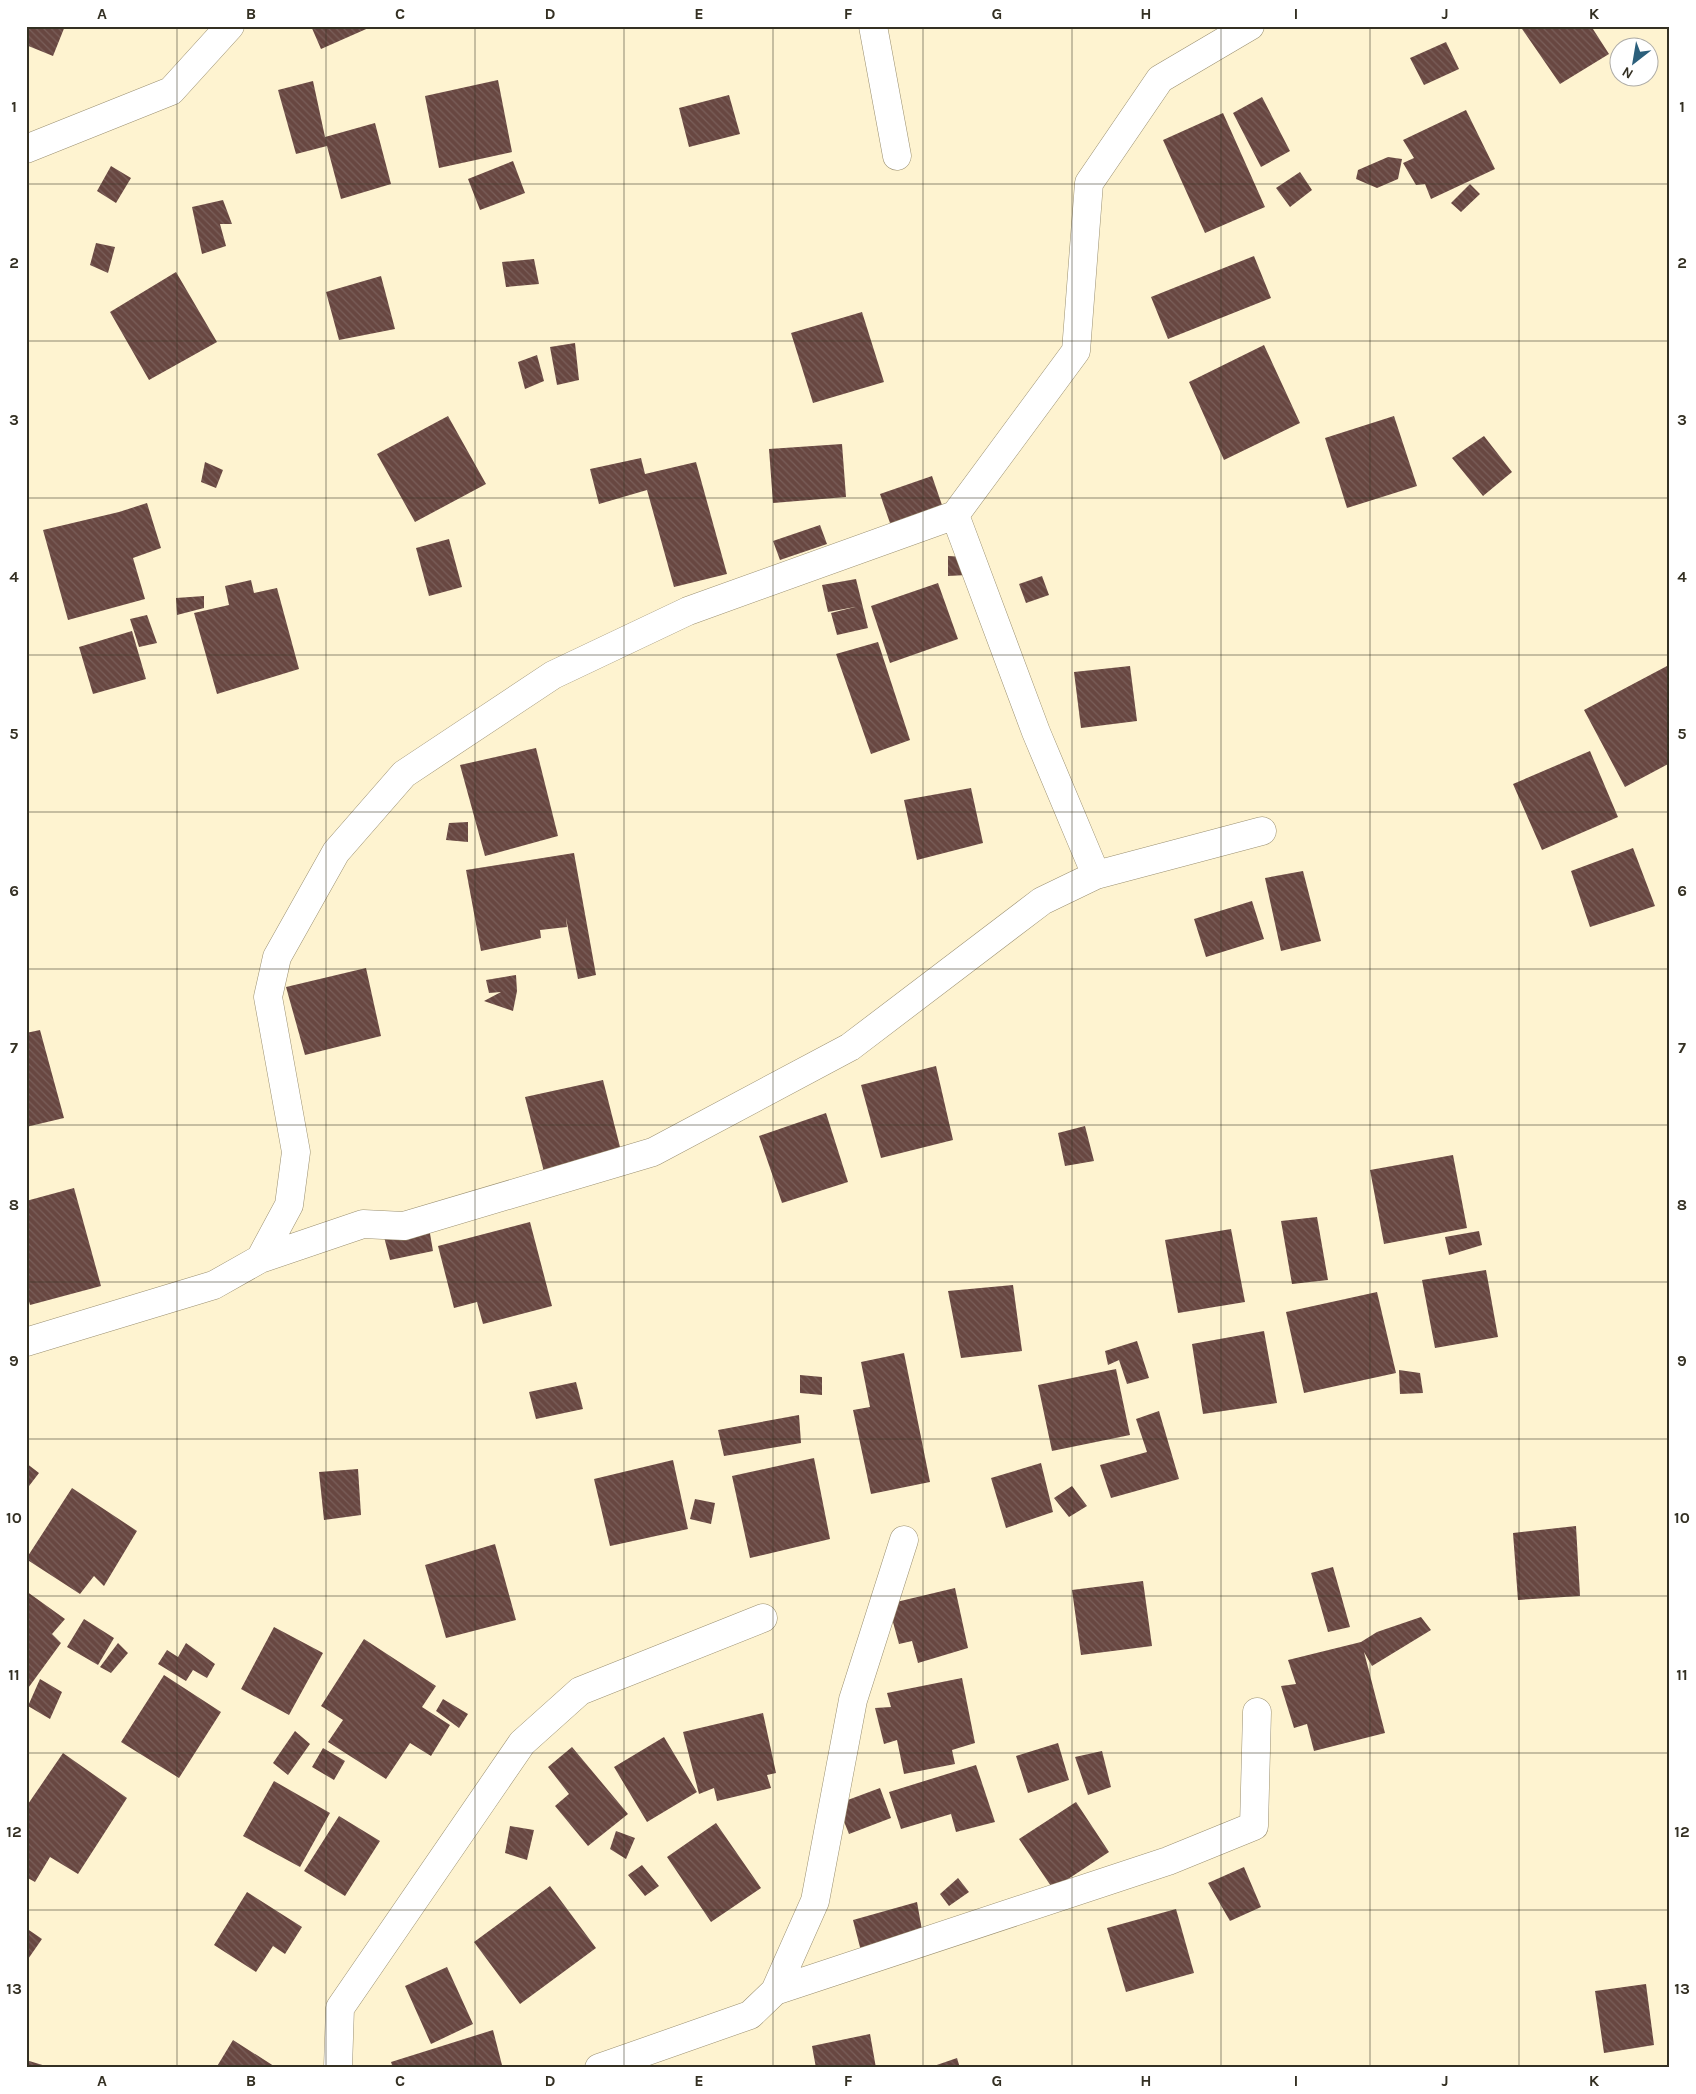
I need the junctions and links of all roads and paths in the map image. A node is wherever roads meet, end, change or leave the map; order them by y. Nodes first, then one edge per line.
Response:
1 (230, 26) edge
2 (873, 26) edge
3 (1250, 26) edge
4 (26, 149) edge
5 (897, 156) dead end
6 (955, 515) junction
7 (1262, 831) dead end
8 (1096, 875) junction
9 (260, 1259) junction
10 (26, 1342) edge
11 (904, 1540) dead end
12 (763, 1618) dead end
13 (1257, 1712) dead end
14 (775, 1991) junction
15 (338, 2068) edge
16 (599, 2068) edge

1 - 4 street
2 - 5 street
3 - 6 street
6 - 8 street
6 - 9 street
7 - 8 street
8 - 9 street
9 - 10 street
11 - 14 street
12 - 15 street
13 - 14 street
14 - 16 street

